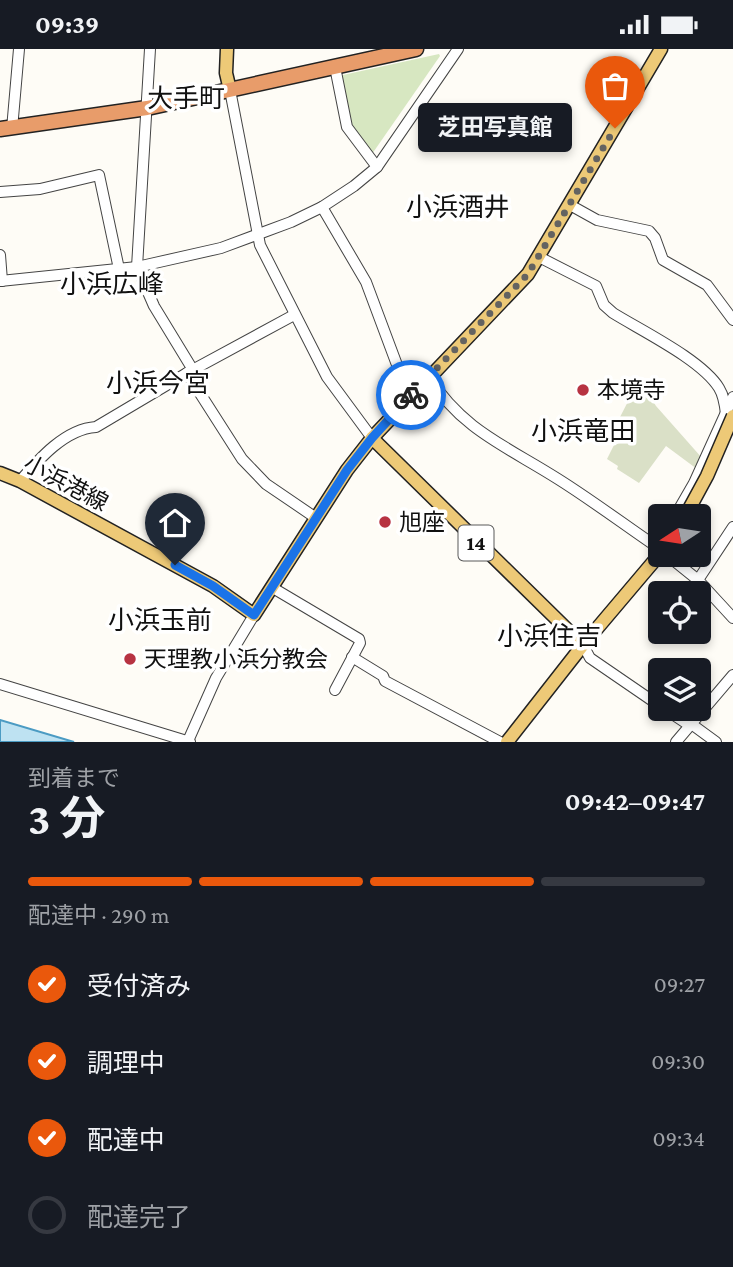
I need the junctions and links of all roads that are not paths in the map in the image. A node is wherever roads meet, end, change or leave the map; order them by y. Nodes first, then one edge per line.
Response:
1 (19, 49) edge
2 (150, 49) edge
3 (227, 49) edge
4 (416, 49) edge
5 (458, 49) edge
6 (661, 49) edge
7 (335, 67) junction
8 (230, 89) junction
9 (147, 108) junction
10 (6, 129) edge
11 (377, 167) junction
12 (0, 192) edge
13 (570, 205) junction
14 (322, 207) junction
15 (259, 234) junction
16 (0, 255) edge
17 (539, 257) junction
18 (136, 267) junction
19 (119, 269) junction
20 (1, 281) edge
21 (294, 315) junction
22 (733, 320) edge
23 (190, 371) junction
24 (429, 377) junction
25 (409, 397) junction
26 (733, 397) edge
27 (731, 417) edge
28 (372, 438) junction
29 (0, 473) edge
30 (20, 481) junction
31 (682, 504) edge
32 (692, 504) edge
33 (316, 517) junction
34 (733, 527) edge
35 (648, 540) edge
36 (648, 561) edge
37 (682, 567) edge
38 (698, 580) junction
39 (273, 588) junction
40 (254, 615) junction
41 (733, 618) edge
42 (583, 645) junction
43 (352, 657) junction
44 (733, 675) edge
45 (0, 684) edge
46 (335, 690) dead end
47 (648, 698) edge
48 (685, 721) edge
49 (690, 724) junction
50 (508, 741) edge
51 (189, 742) edge
52 (676, 742) edge
53 (716, 742) edge

1 - 10 street
2 - 9 street
3 - 8 main road
4 - 7 highway
5 - 11 street
6 - 13 main road
7 - 8 highway
7 - 11 street
8 - 9 highway
8 - 15 street
9 - 10 highway
9 - 18 street
11 - 14 street
12 - 19 street
13 - 17 main road
13 - 22 street
14 - 15 street
14 - 25 street
15 - 18 street
15 - 21 street
16 - 20 street
17 - 24 main road
17 - 27 street
18 - 19 street
18 - 23 street
19 - 20 street
21 - 23 street
21 - 28 street
23 - 30 street
23 - 33 street
24 - 25 main road
24 - 35 street
25 - 28 main road
26 - 27 street
27 - 31 street
27 - 32 main road, bridge
28 - 33 main road
28 - 42 main road, 14
29 - 30 main road, 小浜港線
30 - 40 main road, 小浜港線
33 - 39 main road
34 - 38 street
36 - 42 main road
37 - 38 street
38 - 41 street
39 - 40 main road
39 - 43 street
40 - 51 street
42 - 47 street
42 - 50 main road
43 - 46 street
43 - 50 street
44 - 49 street
45 - 51 street
48 - 49 street
49 - 52 street
49 - 53 street

